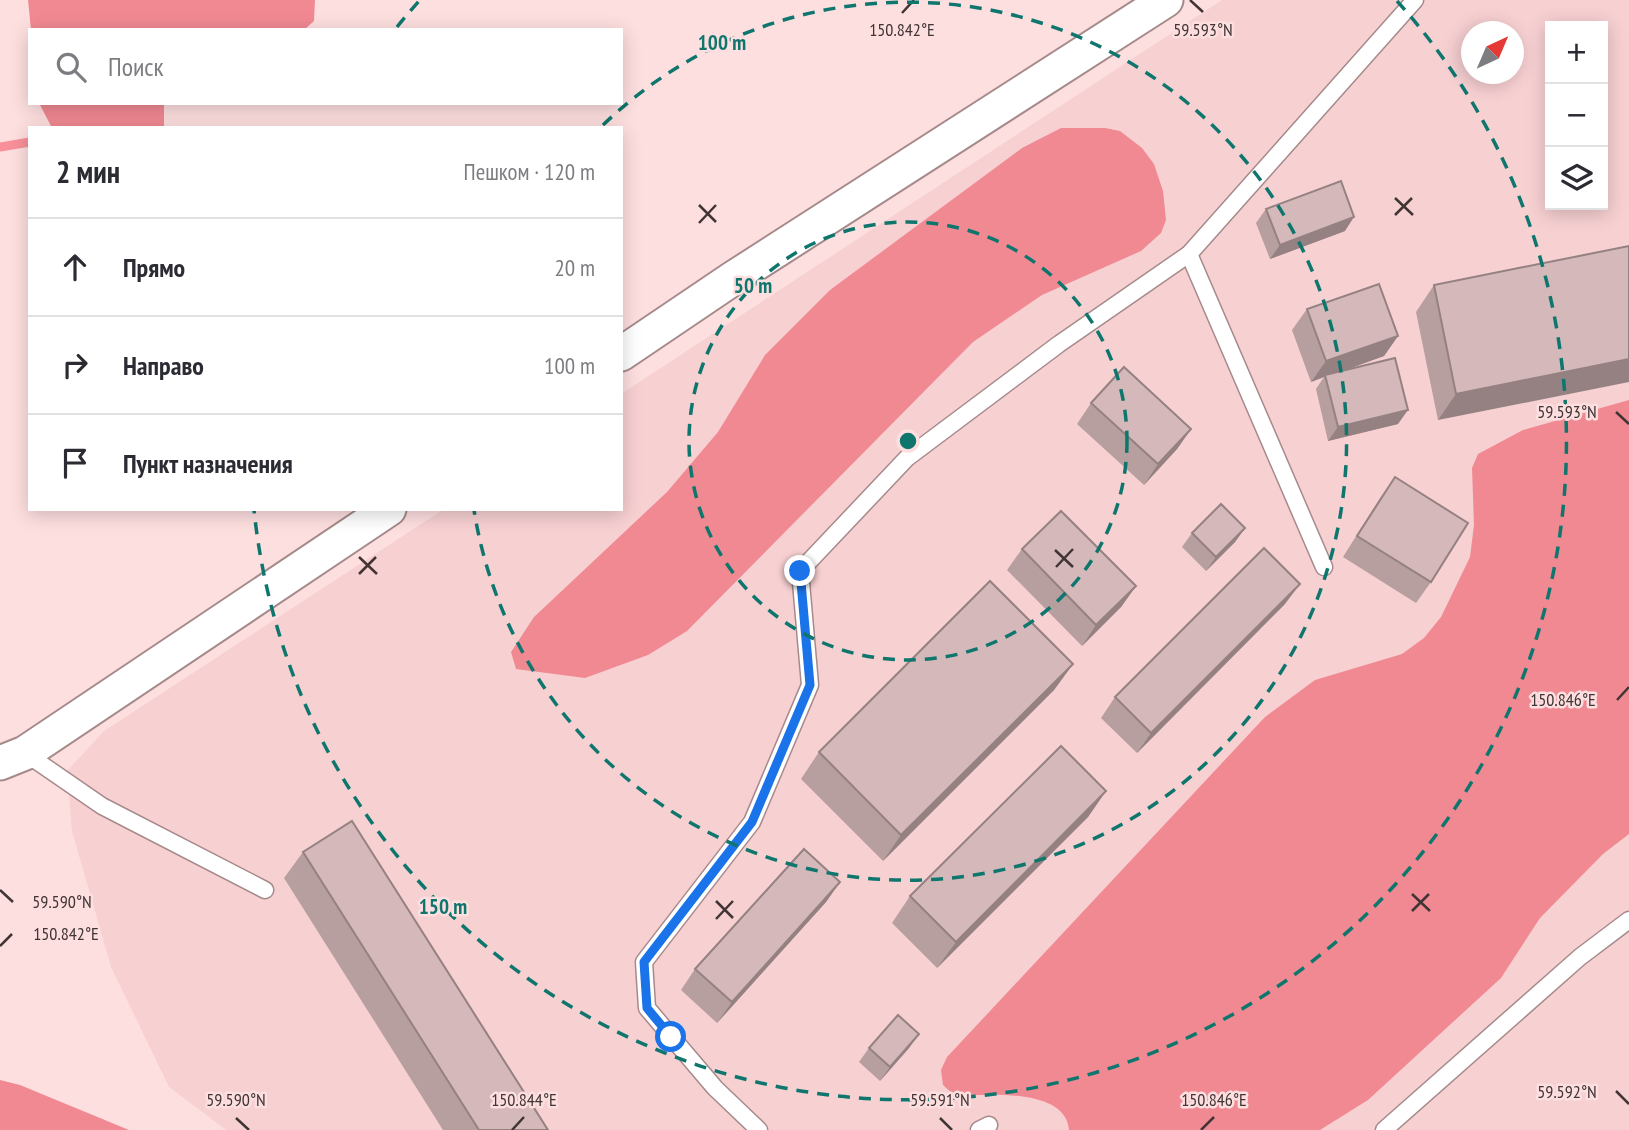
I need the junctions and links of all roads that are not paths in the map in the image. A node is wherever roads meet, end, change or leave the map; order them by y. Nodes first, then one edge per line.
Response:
1 (1166, 0) edge
2 (1415, 0) edge
3 (1189, 254) junction
4 (623, 353) edge
5 (387, 511) edge
6 (1324, 567) dead end
7 (13, 758) edge
8 (265, 890) dead end
9 (1629, 920) edge
10 (760, 1130) edge
11 (1384, 1130) edge

1 - 4 street
2 - 3 lane
3 - 6 lane
3 - 10 lane
5 - 7 street
7 - 8 lane
9 - 11 lane

